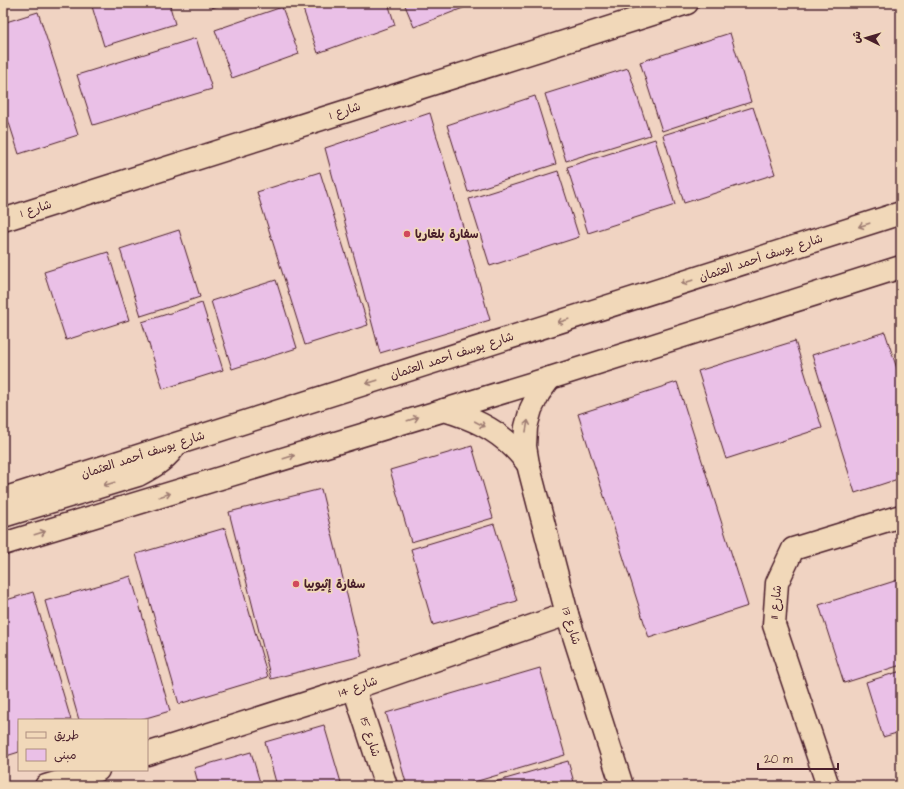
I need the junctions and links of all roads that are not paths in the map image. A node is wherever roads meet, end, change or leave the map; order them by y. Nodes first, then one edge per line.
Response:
1 (687, 3) edge
2 (901, 213) edge
3 (3, 220) edge
4 (901, 267) edge
5 (550, 378) junction
6 (444, 410) junction
7 (178, 444) junction
8 (528, 464) junction
9 (3, 499) edge
10 (3, 516) edge
11 (901, 516) edge
12 (3, 544) edge
13 (567, 614) junction
14 (354, 688) junction
15 (148, 754) edge
16 (95, 771) edge
17 (58, 784) edge
18 (386, 786) edge
19 (622, 786) edge
20 (828, 786) edge

1 - 3 street, شارع 1
2 -> 7 street, شارع يوسف أحمد العثمان
4 - 5 street
5 - 6 street
8 -> 5 street, شارع 13
6 -> 8 street, شارع 13
12 -> 6 street
7 - 9 street, شارع يوسف أحمد العثمان
7 -> 10 street
8 - 13 street, شارع 13
11 - 20 street, شارع 11
13 - 14 street, شارع 14
13 - 19 street, شارع 13
14 - 15 street, شارع 14
14 - 18 street, شارع 15
16 - 17 street

